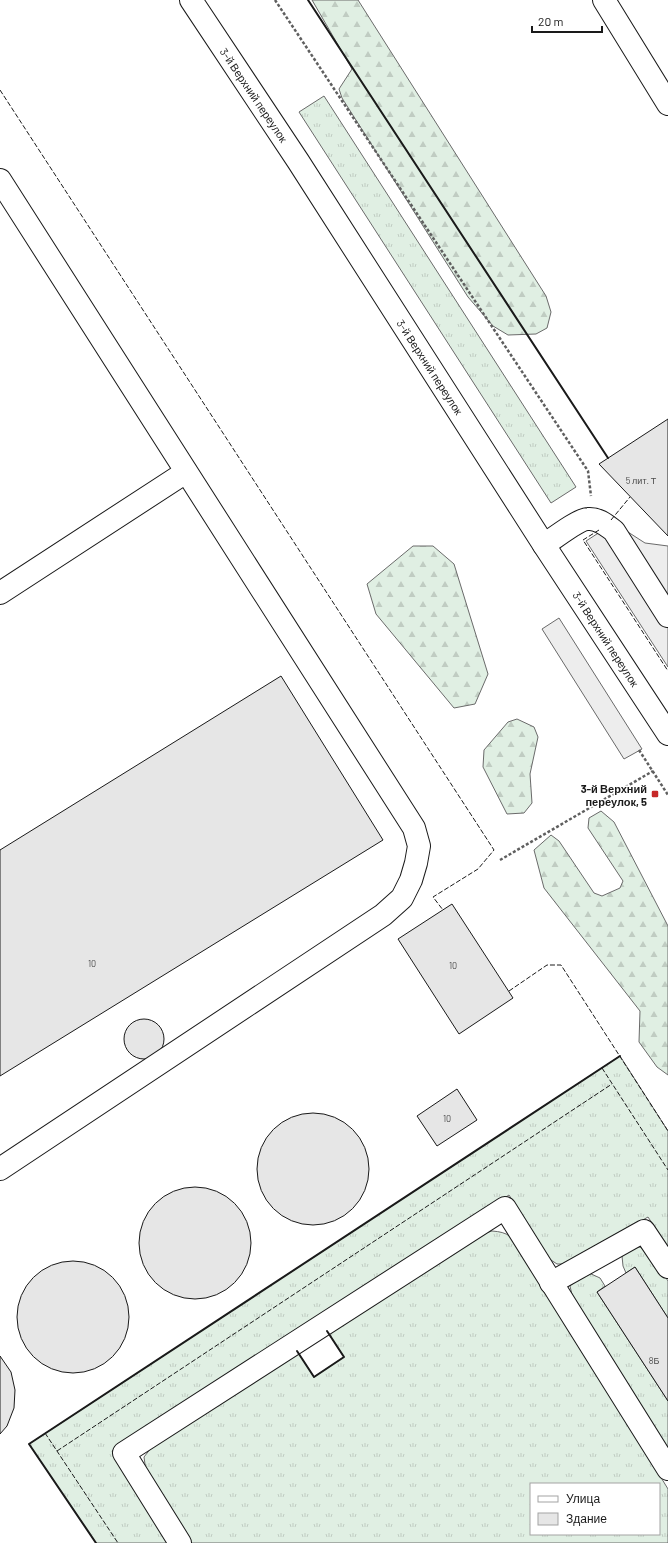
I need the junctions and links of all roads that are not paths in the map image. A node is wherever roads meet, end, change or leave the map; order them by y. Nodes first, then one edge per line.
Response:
1 (604, 0) edge
2 (198, 2) edge
3 (668, 104) edge
4 (0, 180) edge
5 (186, 472) junction
6 (544, 544) junction
7 (0, 594) edge
8 (668, 616) edge
9 (668, 734) edge
10 (0, 1169) edge
11 (668, 1267) edge
12 (551, 1283) junction
13 (668, 1469) edge
14 (180, 1543) edge

1 - 3 street
2 - 6 street, 3-й Верхний переулок
4 - 5 street
5 - 7 street
5 - 10 street
6 - 8 street
6 - 9 street, 3-й Верхний переулок
11 - 12 street
12 - 13 street
12 - 14 street

